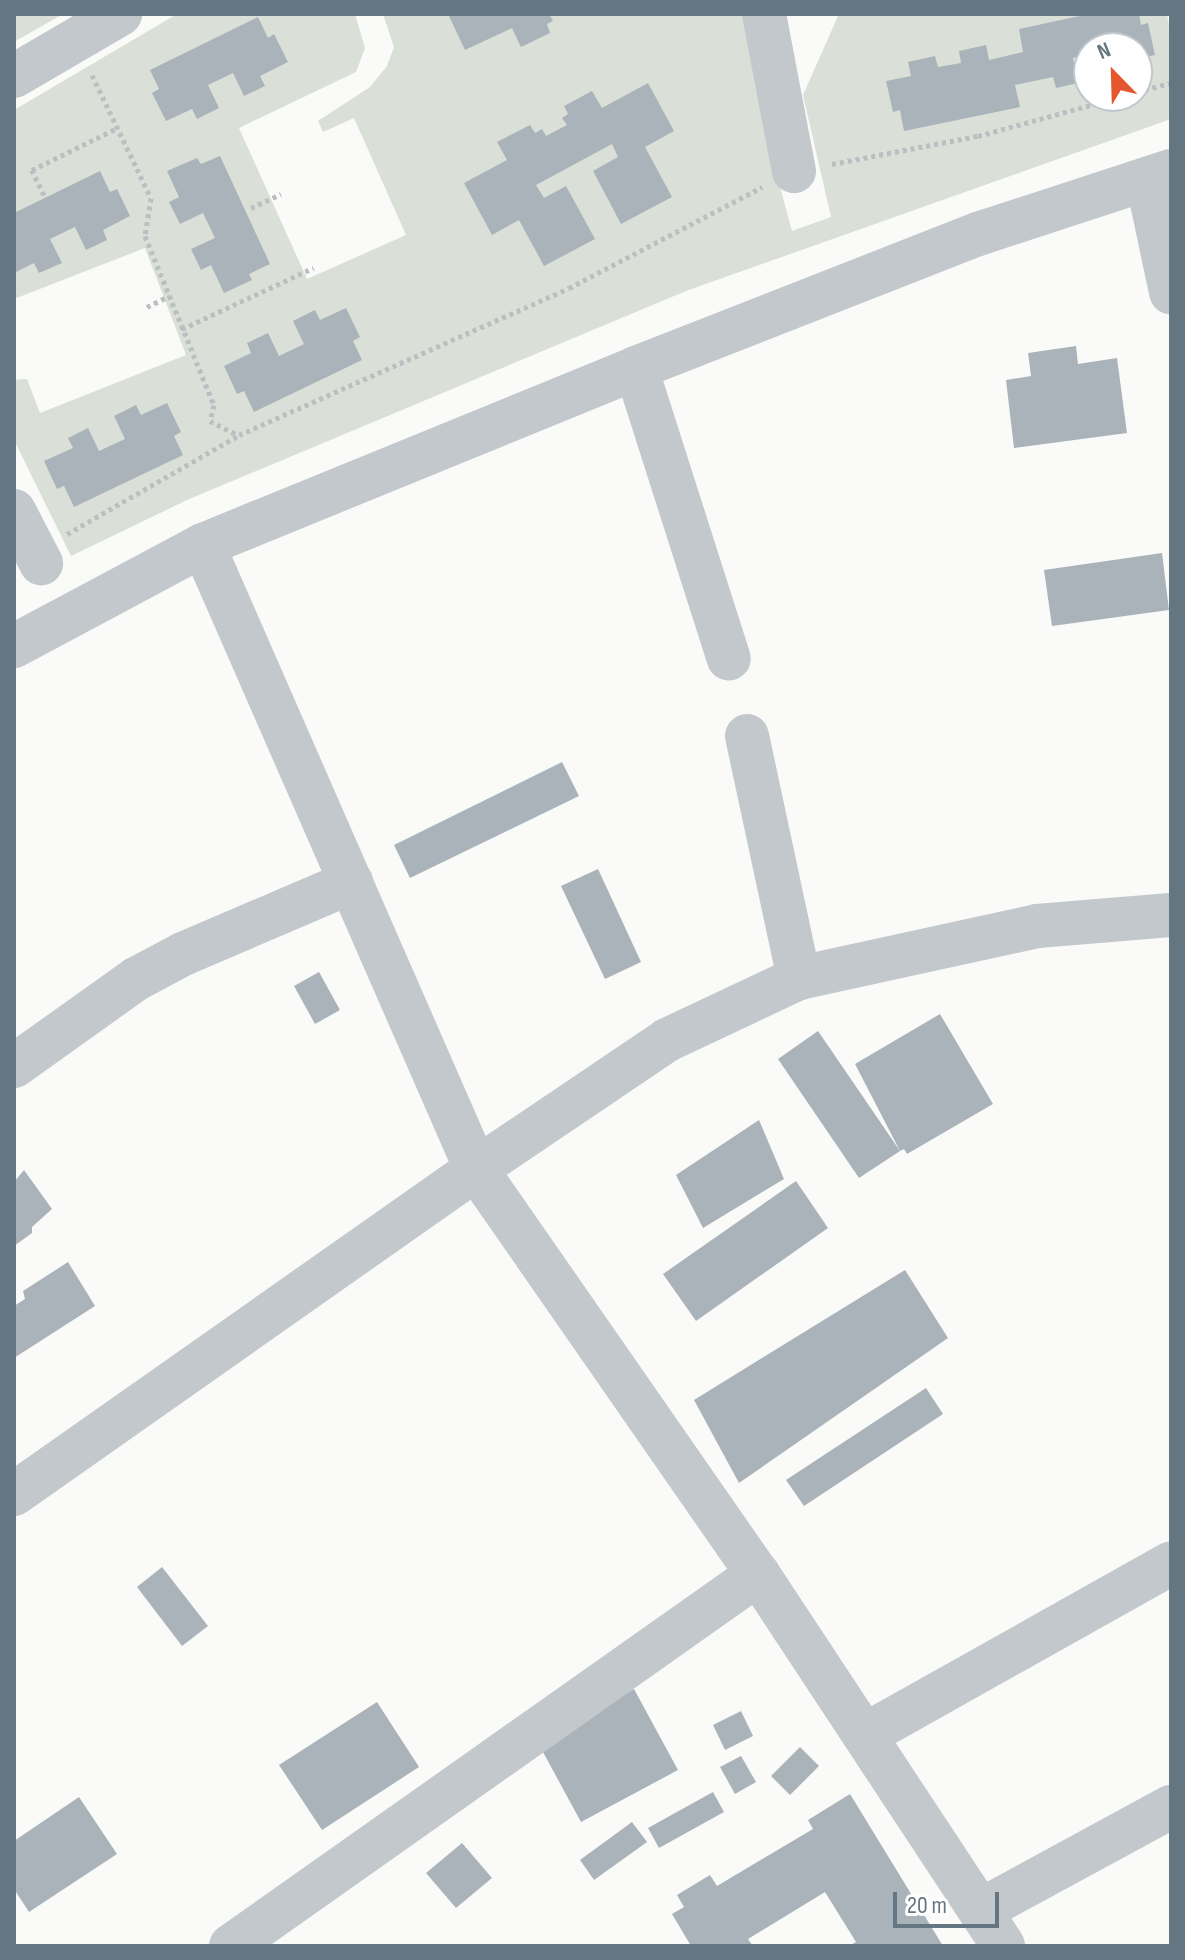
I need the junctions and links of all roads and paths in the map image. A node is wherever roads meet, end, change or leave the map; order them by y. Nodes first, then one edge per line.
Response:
1 (120, 14) edge
2 (765, 14) edge
3 (74, 40) junction
4 (14, 76) edge
5 (1073, 110) edge
6 (117, 128) junction
7 (794, 171) junction
8 (1159, 175) edge
9 (281, 194) dead end
10 (44, 195) dead end
11 (251, 208) dead end
12 (313, 268) dead end
13 (1171, 292) edge
14 (169, 296) junction
15 (147, 307) dead end
16 (182, 329) junction
17 (636, 368) junction
18 (239, 435) junction
19 (14, 511) edge
20 (203, 545) junction
21 (38, 558) joint
22 (14, 646) edge
23 (729, 659) dead end
24 (747, 736) dead end
25 (351, 882) junction
26 (1171, 915) edge
27 (799, 978) junction
28 (14, 1066) edge
29 (476, 1169) junction
30 (14, 1494) edge
31 (1171, 1563) edge
32 (758, 1574) junction
33 (865, 1735) junction
34 (1171, 1807) edge
35 (992, 1928) edge
36 (231, 1946) edge

1 - 3 street
2 - 7 street
3 - 4 street
3 - 6 path
5 - 7 path
6 - 10 path
6 - 14 path
7 - 18 path
8 - 13 street
8 - 17 street
9 - 11 path
12 - 16 path
14 - 15 path
14 - 16 path
16 - 18 path
17 - 20 street
17 - 23 street
18 - 21 path
19 - 21 street
20 - 22 street
20 - 25 street
24 - 27 street
25 - 28 street
25 - 29 street
26 - 27 street
27 - 29 street
29 - 30 street
29 - 32 street
31 - 33 street
32 - 33 street
32 - 36 street
33 - 35 street
34 - 35 street

